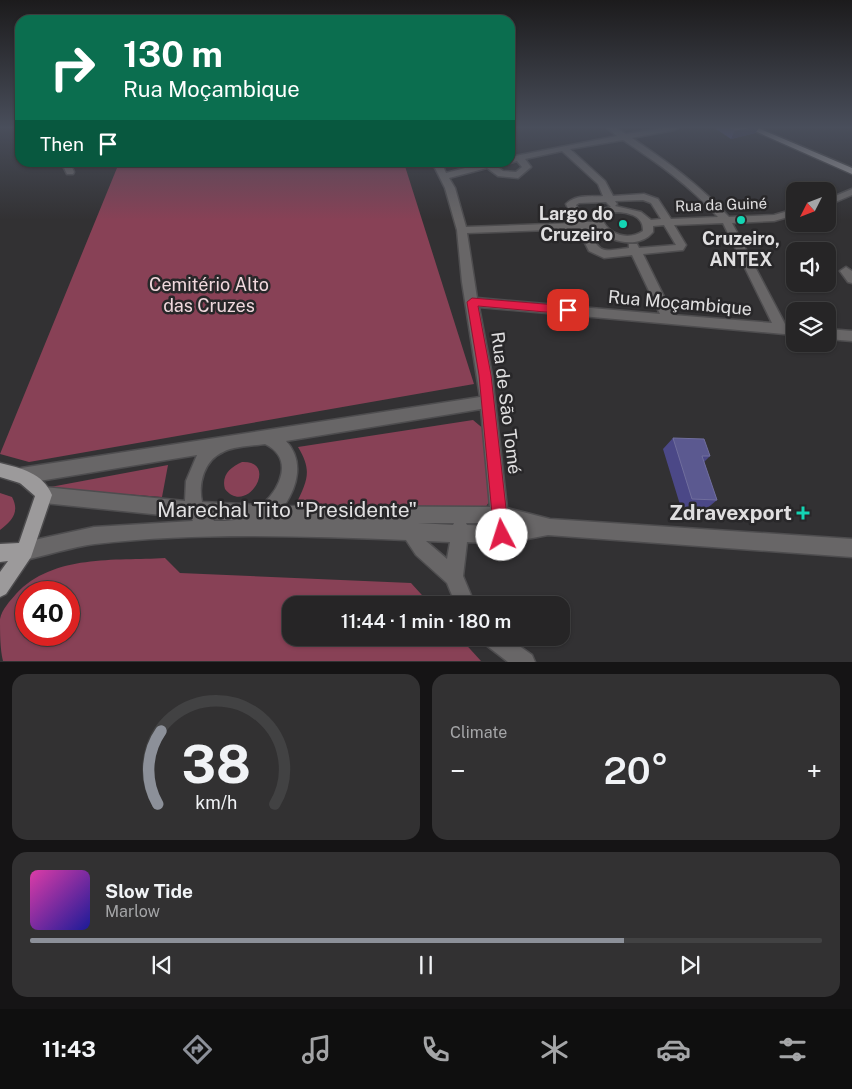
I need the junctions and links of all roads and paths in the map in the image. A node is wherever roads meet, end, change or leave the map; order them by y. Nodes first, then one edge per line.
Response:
1 (515, 159) edge
2 (576, 159) edge
3 (657, 159) edge
4 (824, 159) edge
5 (68, 167) edge
6 (439, 167) edge
7 (481, 167) edge
8 (492, 167) edge
9 (852, 171) edge
10 (70, 172) dead end
11 (444, 176) junction
12 (852, 192) edge
13 (609, 198) junction
14 (836, 199) edge
15 (614, 208) junction
16 (786, 215) edge
17 (726, 220) junction
18 (668, 222) junction
19 (648, 223) junction
20 (598, 224) junction
21 (582, 225) junction
22 (462, 230) junction
23 (630, 240) junction
24 (636, 253) junction
25 (472, 302) junction
26 (669, 319) junction
27 (781, 329) junction
28 (786, 329) edge
29 (836, 335) edge
30 (852, 336) edge
31 (488, 402) junction
32 (265, 437) junction
33 (230, 442) junction
34 (0, 470) edge
35 (21, 476) junction
36 (44, 496) junction
37 (196, 510) junction
38 (266, 514) junction
39 (410, 514) junction
40 (458, 514) junction
41 (500, 515) junction
42 (550, 527) junction
43 (211, 530) junction
44 (245, 530) junction
45 (411, 532) junction
46 (460, 534) junction
47 (502, 535) junction
48 (852, 548) edge
49 (25, 551) junction
50 (0, 553) edge
51 (454, 577) junction
52 (0, 588) edge
53 (462, 596) edge
54 (503, 646) edge
55 (524, 662) edge

1 - 8 street
2 - 13 street
3 - 17 street
4 - 9 main road
5 - 10 street
6 - 11 street, Rua de São Tomé
7 - 11 street
11 - 22 street, Rua de São Tomé
12 - 14 street
13 - 15 street
13 - 18 street
13 - 21 street
15 - 19 street
15 - 20 street
16 - 17 street, Rua da Guiné
17 - 18 street, Rua da Guiné
17 - 27 street
18 - 19 street, Rua da Guiné
18 - 24 street
19 - 23 street
20 - 21 street
20 - 23 street
21 - 22 street
21 - 24 street
22 - 25 street, Rua de São Tomé
23 - 24 street
24 - 26 street
25 - 26 street, Rua Moçambique
25 - 31 street, Rua de São Tomé
26 - 27 street, Rua Moçambique
27 - 28 street, Rua Moçambique
29 - 30 street
31 - 32 street
31 - 41 street, Rua de São Tomé
32 - 33 street
32 - 38 street
33 - 35 street
33 - 37 street
34 - 35 main road
35 - 36 main road
36 - 37 street, Marechal Tito "Presidente"
36 - 49 main road
37 - 38 street, Marechal Tito "Presidente"
37 - 43 street
38 - 39 street, Marechal Tito "Presidente"
38 - 44 street
39 - 40 street, Marechal Tito "Presidente"
39 - 45 street
40 - 41 street, Marechal Tito "Presidente"
40 - 46 street
41 - 42 street, Marechal Tito "Presidente"
41 - 47 street, Rua de São Tomé
42 - 47 street, Marechal Tito "Presidente"
42 - 48 street, Marechal Tito "Presidente"
43 - 44 street, Marechal Tito "Presidente"
43 - 49 street, Marechal Tito "Presidente"
44 - 45 street, Marechal Tito "Presidente"
45 - 46 street, Marechal Tito "Presidente"
45 - 51 street
46 - 47 street, Marechal Tito "Presidente"
46 - 51 street
49 - 50 main road
49 - 52 main road
51 - 53 street
54 - 55 street

